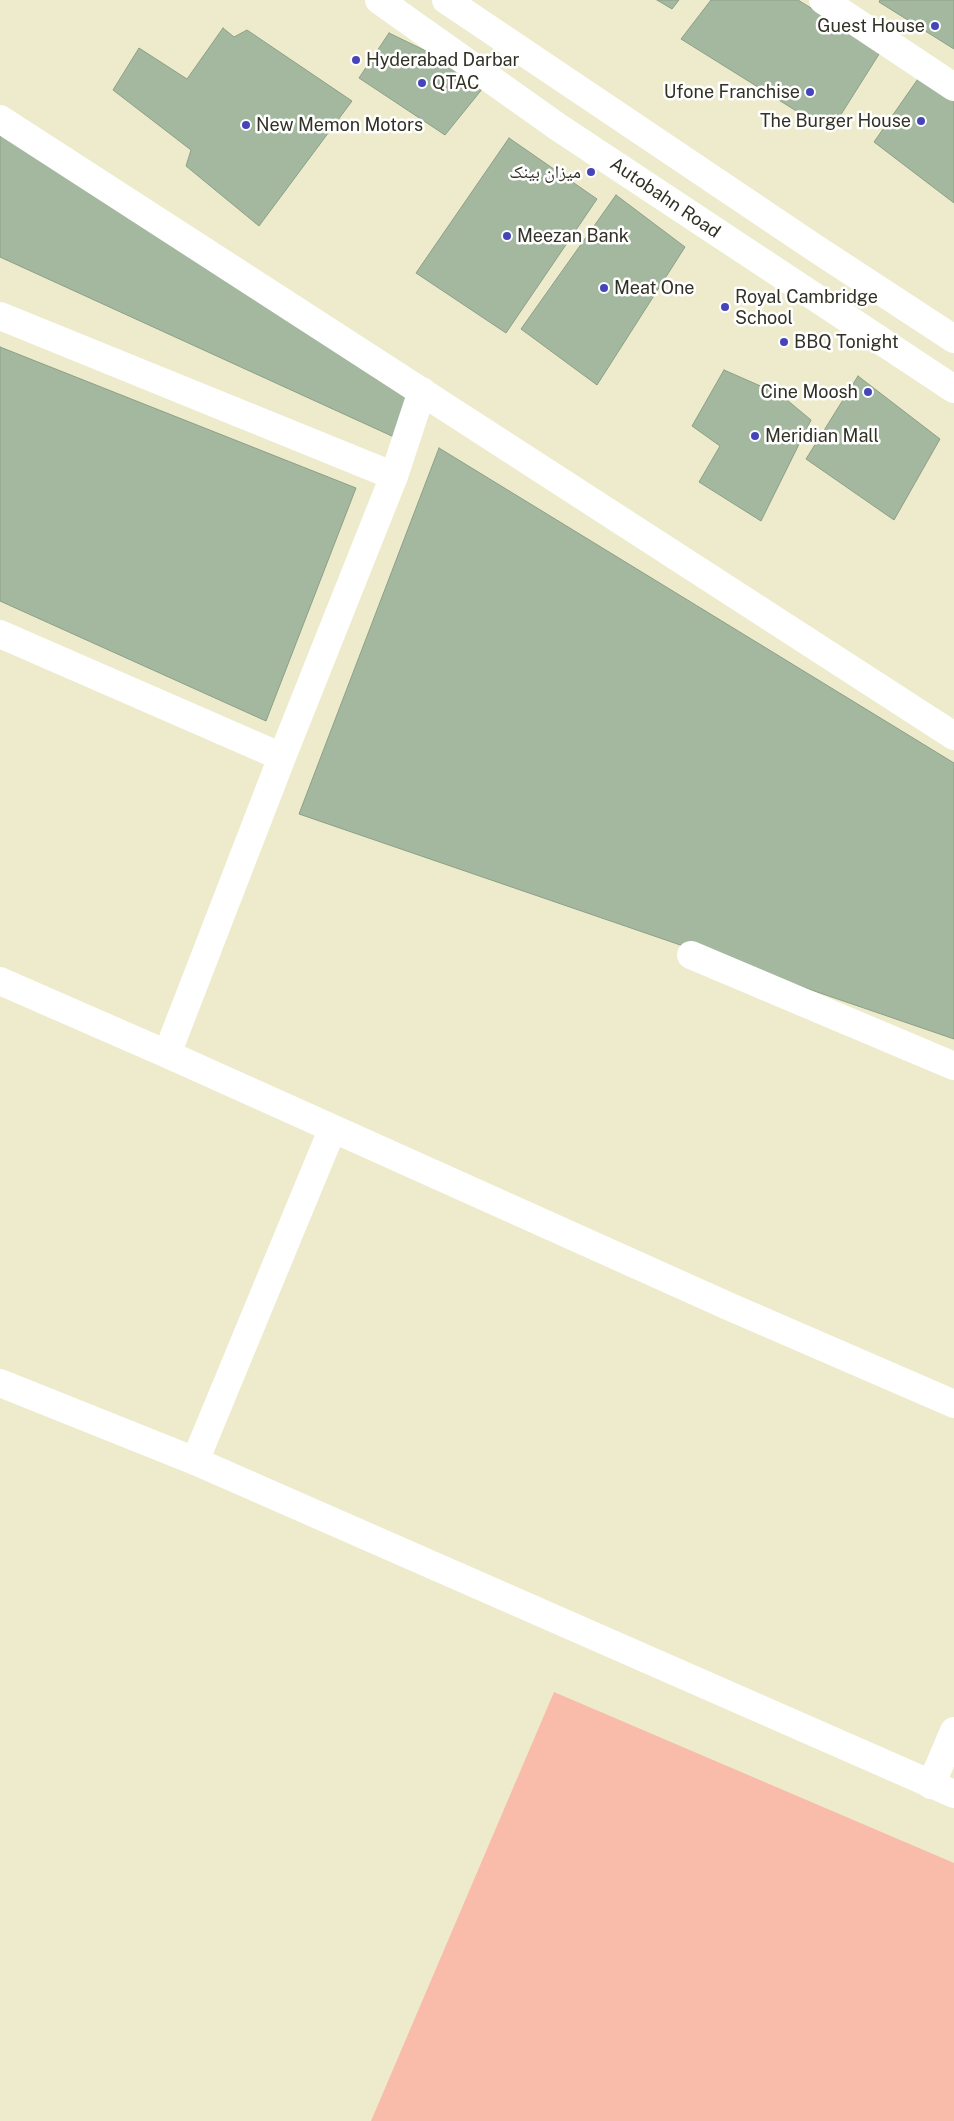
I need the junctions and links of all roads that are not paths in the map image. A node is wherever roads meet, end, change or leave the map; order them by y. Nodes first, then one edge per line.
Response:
1 (379, 0) edge
2 (446, 0) edge
3 (823, 0) edge
4 (954, 87) edge
5 (0, 118) edge
6 (0, 316) edge
7 (954, 339) edge
8 (954, 390) edge
9 (422, 392) junction
10 (394, 476) junction
11 (0, 634) edge
12 (954, 736) edge
13 (282, 757) junction
14 (691, 955) dead end
15 (0, 981) edge
16 (167, 1054) junction
17 (954, 1066) edge
18 (332, 1130) junction
19 (0, 1383) edge
20 (954, 1404) edge
21 (195, 1461) junction
22 (954, 1731) edge
23 (942, 1790) edge

1 - 8 main road, Autobahn Road
2 - 7 main road
3 - 4 main road
5 - 9 main road
6 - 10 main road
9 - 10 main road
9 - 12 main road
10 - 13 main road
11 - 13 main road
13 - 16 main road
14 - 17 main road
15 - 16 main road
16 - 18 main road
18 - 20 main road
18 - 21 main road
19 - 21 main road
21 - 23 main road
22 - 23 main road

